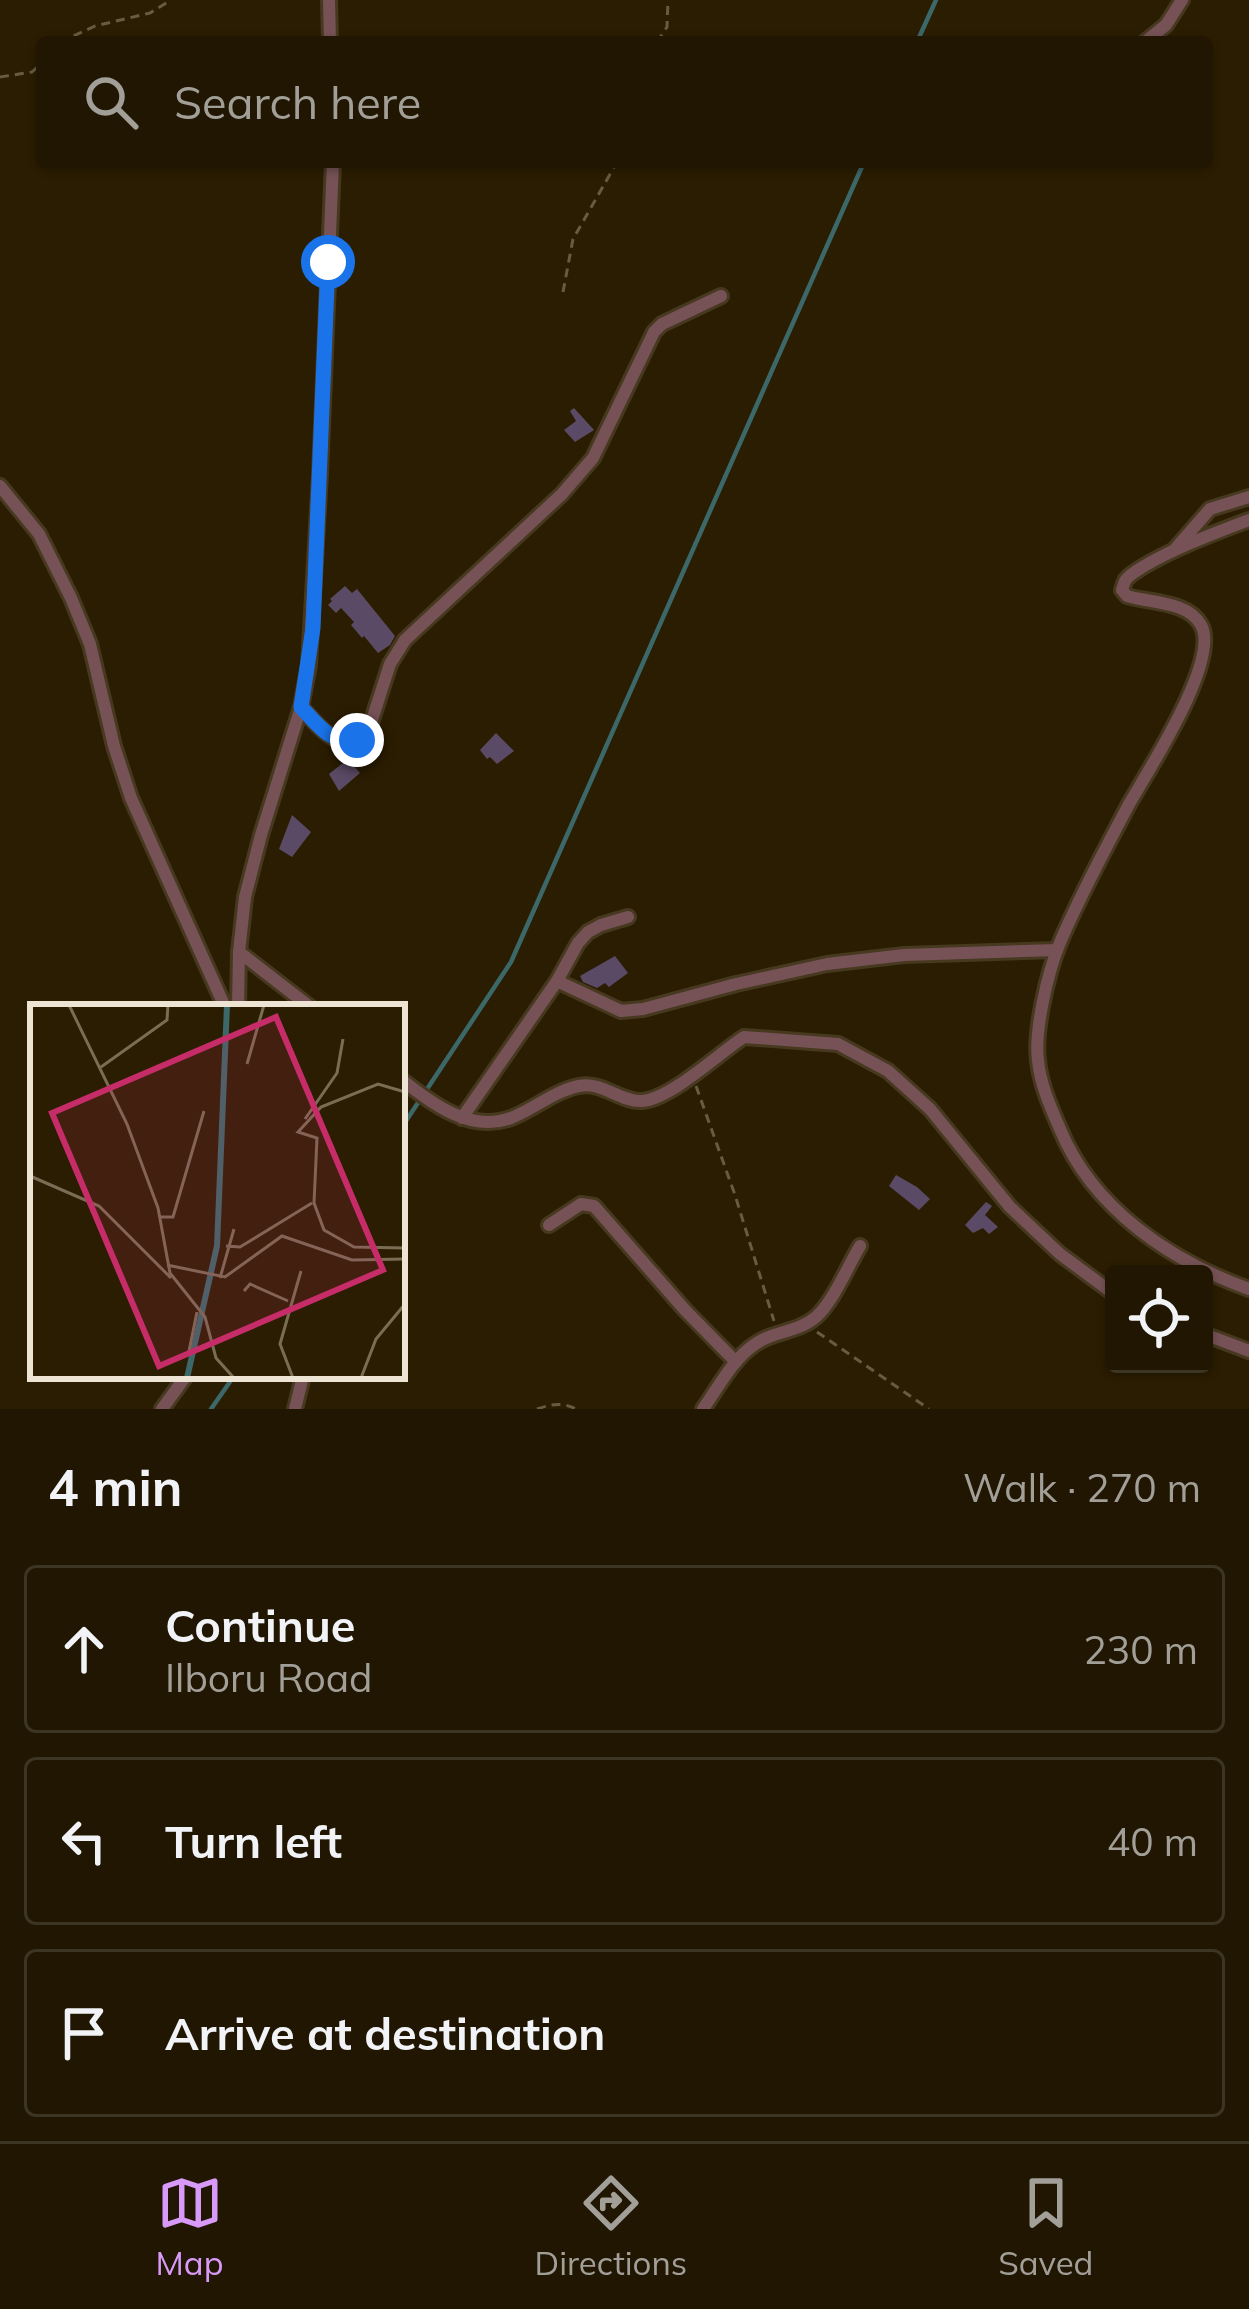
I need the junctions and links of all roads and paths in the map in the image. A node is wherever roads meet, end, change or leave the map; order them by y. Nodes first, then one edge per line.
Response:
1 (172, 0) edge
2 (329, 0) edge
3 (668, 0) edge
4 (1182, 0) edge
5 (73, 36) edge
6 (330, 36) edge
7 (661, 36) edge
8 (1153, 36) edge
9 (36, 68) edge
10 (0, 77) edge
11 (333, 168) edge
12 (614, 168) edge
13 (563, 292) dead end
14 (721, 296) dead end
15 (0, 486) edge
16 (1249, 497) edge
17 (1249, 520) edge
18 (1172, 553) junction
19 (301, 707) junction
20 (628, 917) dead end
21 (1057, 950) junction
22 (238, 952) junction
23 (557, 981) junction
24 (224, 1004) edge
25 (238, 1004) edge
26 (306, 1004) edge
27 (693, 1075) junction
28 (405, 1082) edge
29 (462, 1118) junction
30 (549, 1225) dead end
31 (860, 1246) dead end
32 (1105, 1287) edge
33 (1249, 1289) edge
34 (806, 1324) junction
35 (777, 1335) junction
36 (1213, 1337) edge
37 (1249, 1351) edge
38 (736, 1362) junction
39 (184, 1379) edge
40 (302, 1379) edge
41 (162, 1409) edge
42 (295, 1409) edge
43 (537, 1409) edge
44 (576, 1409) edge
45 (703, 1409) edge
46 (929, 1409) edge

1 - 5 path
2 - 6 street
3 - 7 path
4 - 8 street
9 - 10 path
11 - 19 street
12 - 13 path
14 - 19 street
15 - 24 street
16 - 18 street
17 - 18 street
18 - 21 street
19 - 22 street
20 - 23 street
21 - 23 street
21 - 33 street
22 - 25 street
22 - 26 street
23 - 29 street
27 - 29 street
27 - 32 street
27 - 35 path
28 - 29 street
30 - 38 street
31 - 34 street
34 - 35 street
34 - 46 path
35 - 38 street
36 - 37 street
38 - 45 street
39 - 41 street
40 - 42 street
43 - 44 path

